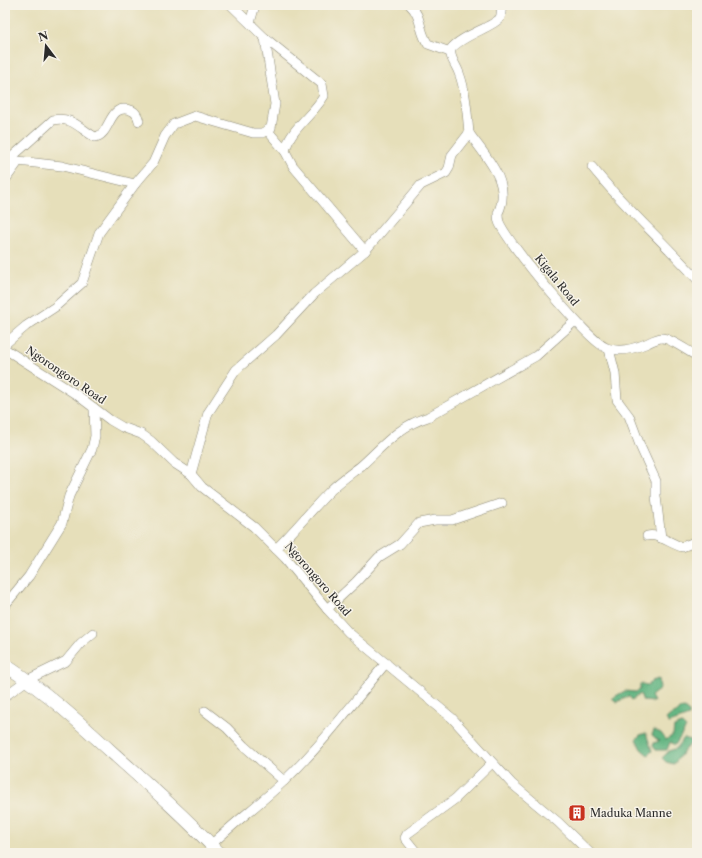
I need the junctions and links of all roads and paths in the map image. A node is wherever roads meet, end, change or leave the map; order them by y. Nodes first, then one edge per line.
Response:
1 (231, 5) edge
2 (255, 5) edge
3 (410, 5) edge
4 (501, 5) edge
5 (250, 23) junction
6 (265, 38) junction
7 (450, 52) junction
8 (139, 121) dead end
9 (268, 131) junction
10 (469, 133) junction
11 (285, 151) junction
12 (10, 163) edge
13 (592, 167) dead end
14 (5, 180) edge
15 (134, 184) junction
16 (365, 251) junction
17 (697, 279) edge
18 (575, 321) junction
19 (5, 344) edge
20 (5, 349) edge
21 (609, 349) junction
22 (697, 356) edge
23 (94, 408) junction
24 (191, 474) junction
25 (502, 503) dead end
26 (648, 536) dead end
27 (661, 538) junction
28 (697, 541) edge
29 (276, 549) junction
30 (5, 605) edge
31 (327, 609) junction
32 (93, 633) dead end
33 (386, 663) junction
34 (5, 665) edge
35 (27, 680) junction
36 (5, 696) edge
37 (206, 711) dead end
38 (492, 763) junction
39 (284, 781) junction
40 (215, 849) edge
41 (417, 853) edge
42 (590, 853) edge

1 - 5 street
2 - 5 street
3 - 7 street
4 - 7 street
5 - 6 street
6 - 9 street
6 - 11 street
7 - 10 street
8 - 12 street
9 - 11 street
9 - 15 street
10 - 16 street
10 - 18 street, Kigala Road
11 - 16 street
12 - 14 street
12 - 15 street
13 - 17 street
15 - 19 street
16 - 24 street
18 - 21 street, Kigala Road
18 - 29 street
20 - 23 street, Ngorongoro Road
21 - 22 street
21 - 27 street
23 - 24 street, Ngorongoro Road
23 - 30 street
24 - 29 street, Ngorongoro Road
25 - 31 street
26 - 27 street
27 - 28 street
29 - 31 street, Ngorongoro Road
31 - 33 street, Ngorongoro Road
32 - 35 street
33 - 38 street, Ngorongoro Road
33 - 39 street
34 - 35 street
35 - 36 street
35 - 40 street
37 - 39 street
38 - 41 street
38 - 42 street, Ngorongoro Road
39 - 40 street

